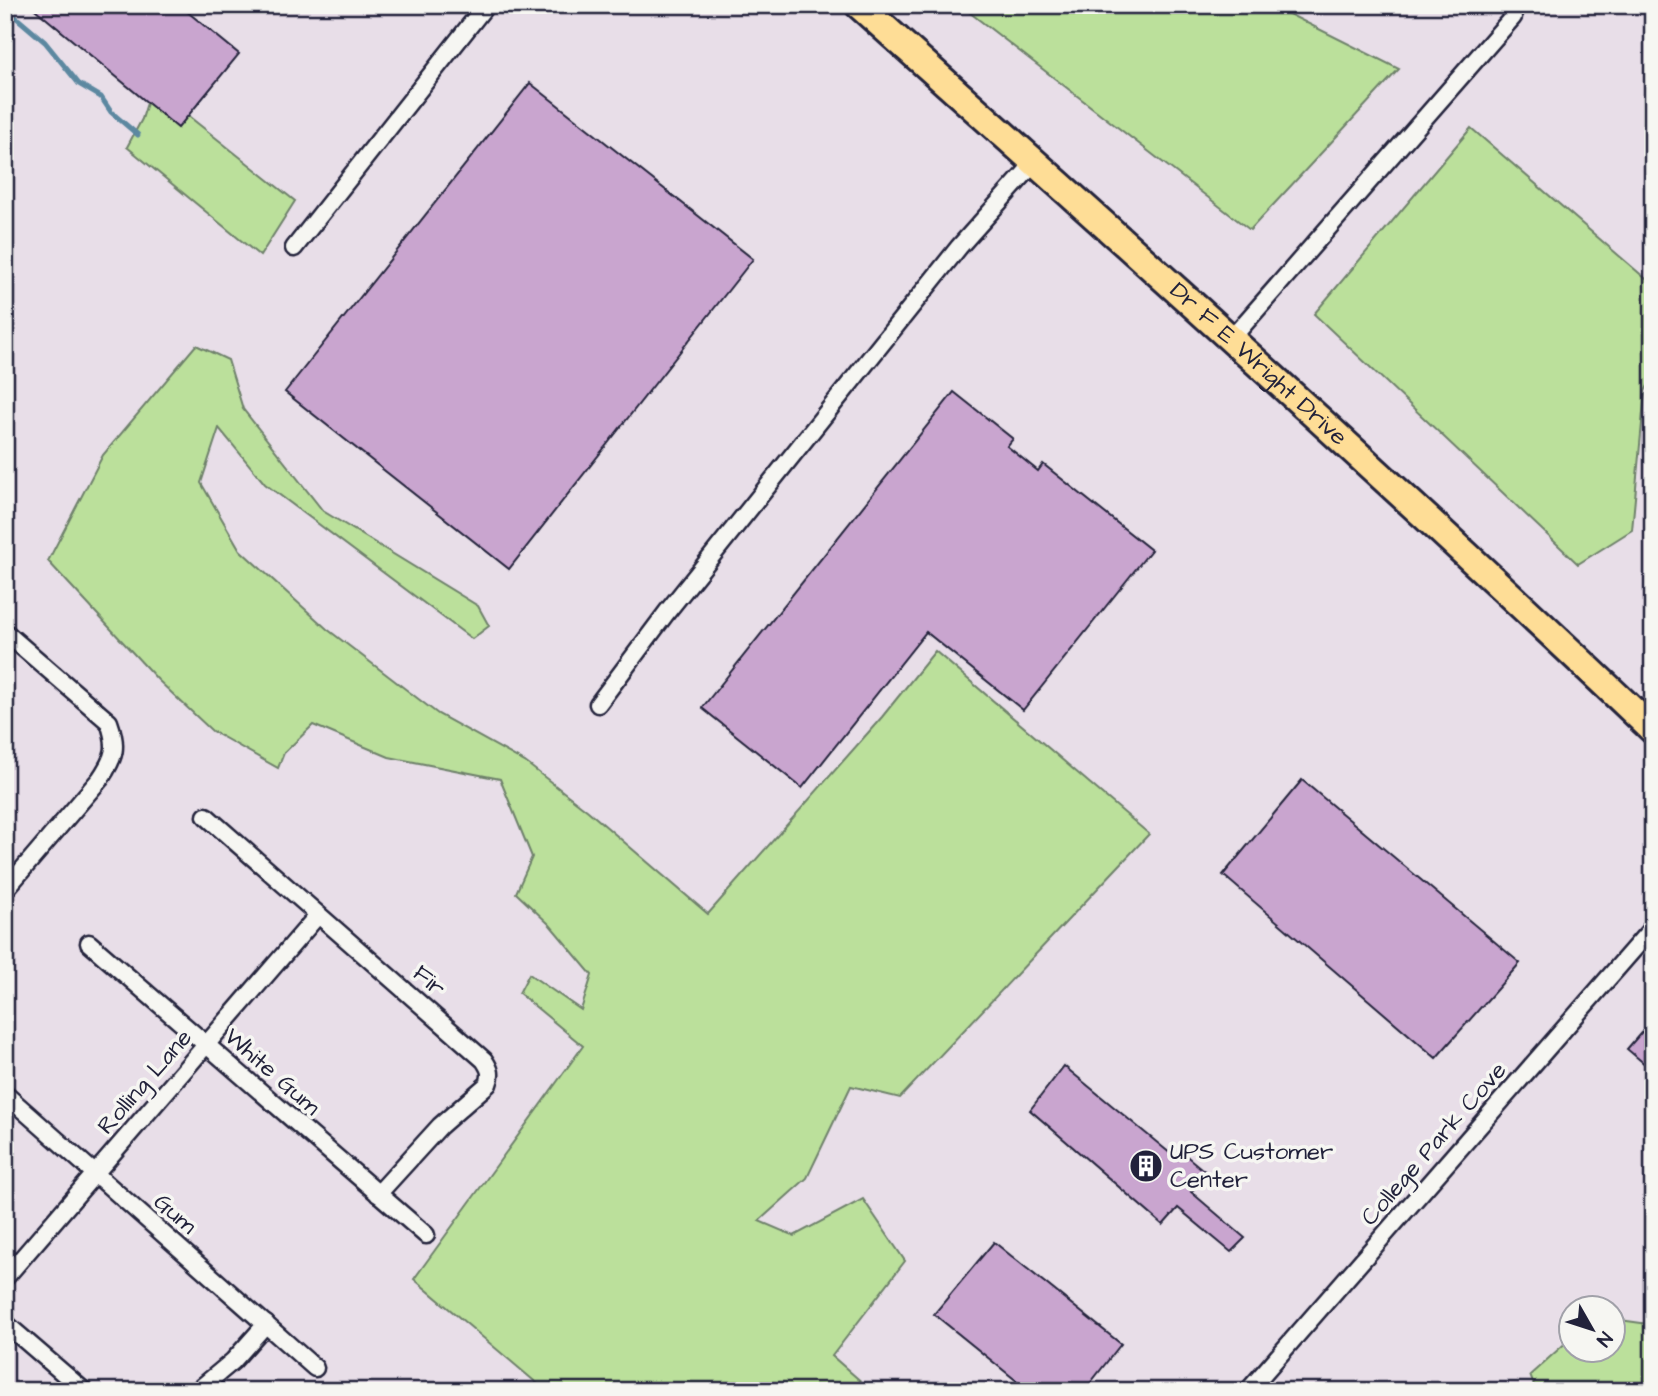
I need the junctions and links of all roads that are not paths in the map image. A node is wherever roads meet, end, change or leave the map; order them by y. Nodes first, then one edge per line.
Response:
1 (486, 5) edge
2 (859, 5) edge
3 (1513, 17) dead end
4 (1035, 162) junction
5 (294, 248) dead end
6 (1231, 339) junction
7 (5, 632) edge
8 (598, 704) dead end
9 (1653, 730) edge
10 (206, 816) dead end
11 (5, 890) edge
12 (318, 915) junction
13 (1653, 927) edge
14 (89, 943) dead end
15 (206, 1045) junction
16 (5, 1094) edge
17 (95, 1174) junction
18 (379, 1194) junction
19 (426, 1235) dead end
20 (5, 1278) edge
21 (5, 1323) edge
22 (265, 1324) junction
23 (315, 1368) dead end
24 (84, 1391) edge
25 (197, 1391) edge
26 (1248, 1391) edge

1 - 5 street
2 - 4 highway, Dr F E Wright Drive
3 - 6 street
4 - 6 highway, Dr F E Wright Drive
4 - 8 street
6 - 9 highway, Dr F E Wright Drive
7 - 11 street
10 - 12 street, Fir
12 - 15 street, Rolling Lane
12 - 18 street, Fir
13 - 26 street, College Park Cove
14 - 15 street, White Gum
15 - 17 street, Rolling Lane
15 - 18 street, White Gum
16 - 17 street, Gum
17 - 20 street, Rolling Lane
17 - 22 street, Gum
18 - 19 street, White Gum
21 - 24 street
22 - 23 street, Gum
22 - 25 street

